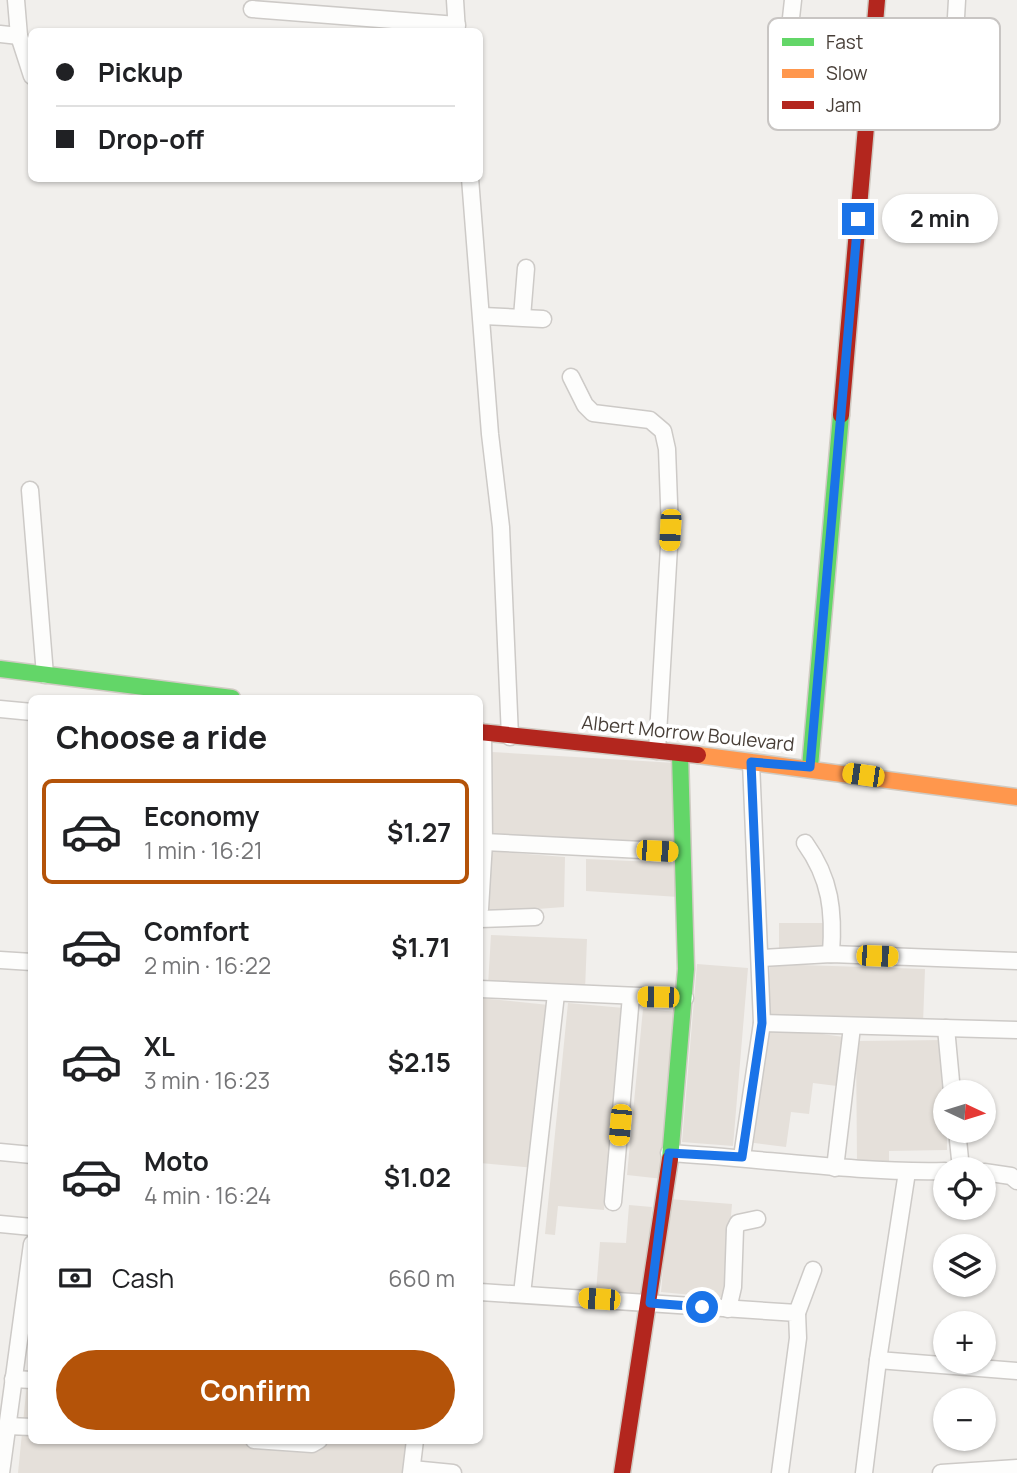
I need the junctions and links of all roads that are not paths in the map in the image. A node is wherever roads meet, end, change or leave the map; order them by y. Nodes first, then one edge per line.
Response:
1 (16, 0) edge
2 (455, 0) edge
3 (793, 0) edge
4 (877, 0) edge
5 (957, 0) edge
6 (252, 9) dead end
7 (791, 18) edge
8 (875, 18) edge
9 (956, 18) edge
10 (457, 28) edge
11 (0, 34) edge
12 (19, 36) junction
13 (28, 64) edge
14 (866, 130) edge
15 (470, 182) edge
16 (526, 268) dead end
17 (482, 316) junction
18 (522, 317) junction
19 (543, 319) dead end
20 (571, 377) dead end
21 (30, 490) dead end
22 (0, 669) edge
23 (45, 675) junction
24 (105, 690) edge
25 (184, 695) edge
26 (0, 709) edge
27 (28, 712) edge
28 (483, 732) edge
29 (510, 737) junction
30 (657, 751) junction
31 (680, 754) junction
32 (751, 762) junction
33 (810, 767) junction
34 (1017, 797) edge
35 (483, 805) edge
36 (484, 842) junction
37 (805, 843) dead end
38 (682, 852) junction
39 (483, 859) edge
40 (535, 917) dead end
41 (483, 919) edge
42 (831, 954) junction
43 (761, 958) junction
44 (0, 960) edge
45 (28, 961) edge
46 (1017, 961) edge
47 (483, 989) edge
48 (556, 994) junction
49 (631, 996) junction
50 (685, 998) junction
51 (762, 1023) junction
52 (852, 1027) junction
53 (946, 1028) junction
54 (1017, 1030) edge
55 (952, 1080) edge
56 (0, 1152) edge
57 (669, 1153) junction
58 (28, 1155) edge
59 (742, 1157) junction
60 (835, 1168) junction
61 (933, 1171) edge
62 (907, 1172) junction
63 (996, 1174) edge
64 (1017, 1181) edge
65 (613, 1202) dead end
66 (757, 1219) dead end
67 (0, 1224) edge
68 (28, 1227) edge
69 (813, 1270) dead end
70 (483, 1292) edge
71 (522, 1293) junction
72 (650, 1303) junction
73 (27, 1307) edge
74 (728, 1309) junction
75 (797, 1313) junction
76 (878, 1360) junction
77 (1017, 1371) edge
78 (13, 1379) junction
79 (28, 1380) edge
80 (7, 1426) junction
81 (28, 1427) edge
82 (415, 1444) edge
83 (1017, 1468) edge
84 (412, 1471) edge
85 (1, 1473) edge
86 (453, 1473) edge
87 (622, 1473) edge
88 (780, 1473) edge
89 (864, 1473) edge
90 (941, 1473) edge

1 - 12 street
2 - 10 street
3 - 7 street
4 - 8 street
5 - 9 street
6 - 10 street
11 - 12 street
12 - 13 street
14 - 33 street
15 - 17 street
16 - 18 street
17 - 18 street
17 - 29 street
18 - 19 street
20 - 30 street
21 - 23 street
22 - 23 street
23 - 24 street
24 - 25 street
26 - 27 street
28 - 29 street, Albert Morrow Boulevard
29 - 30 street, Albert Morrow Boulevard
30 - 31 street, Albert Morrow Boulevard
31 - 32 street, Albert Morrow Boulevard
31 - 38 street
32 - 33 street, Albert Morrow Boulevard
32 - 43 street
33 - 34 street, Albert Morrow Boulevard
35 - 36 street
36 - 38 street
36 - 39 street
37 - 42 street
38 - 50 street
40 - 41 street
42 - 43 street
42 - 46 street
43 - 51 street
44 - 45 street
47 - 48 street
48 - 49 street
48 - 71 street
49 - 50 street
49 - 65 street
50 - 57 street
51 - 52 street
51 - 59 street
52 - 53 street
52 - 60 street
53 - 54 street
53 - 55 street
56 - 58 street
57 - 59 street
57 - 72 street
59 - 60 street
60 - 62 street
61 - 62 street
62 - 76 street
63 - 64 street
66 - 74 street
67 - 68 street
69 - 75 street
70 - 71 street
71 - 72 street
72 - 74 street
72 - 87 street
73 - 78 street
74 - 75 street
75 - 88 street
76 - 77 street
76 - 89 street
78 - 79 street
78 - 80 street
80 - 81 street
80 - 85 street
82 - 84 street
83 - 90 street
84 - 86 street

